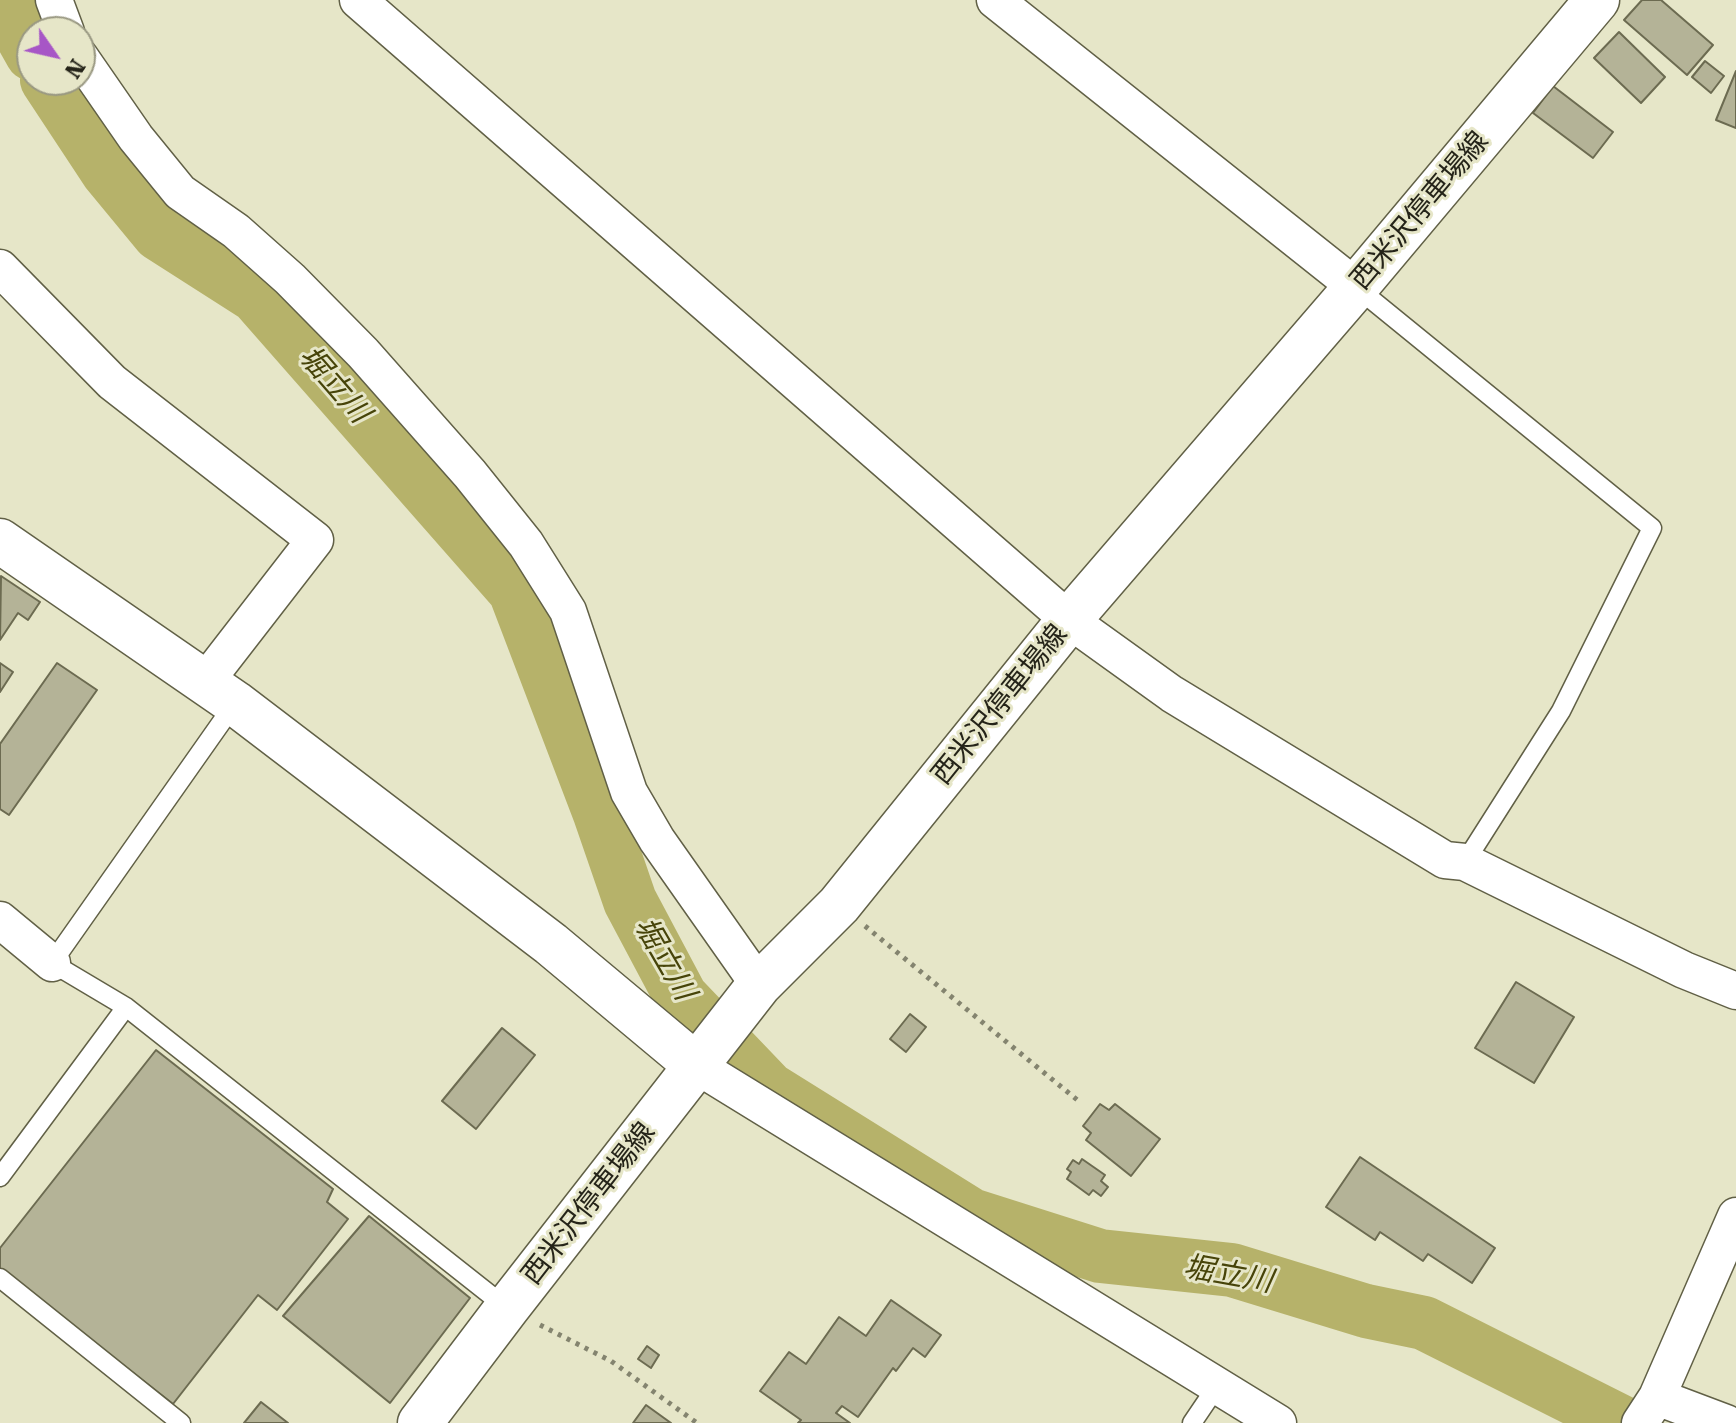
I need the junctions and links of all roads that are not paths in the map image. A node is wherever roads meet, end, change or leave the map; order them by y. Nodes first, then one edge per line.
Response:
1 (358, 0) edge
2 (995, 0) edge
3 (1597, 0) edge
4 (96, 80) edge
5 (0, 268) edge
6 (1356, 287) junction
7 (0, 541) edge
8 (1069, 620) junction
9 (220, 693) junction
10 (1465, 862) junction
11 (0, 920) edge
12 (52, 963) junction
13 (759, 985) junction
14 (1736, 991) edge
15 (126, 1007) junction
16 (701, 1061) junction
17 (0, 1177) edge
18 (1736, 1216) edge
19 (0, 1278) edge
20 (507, 1308) junction
21 (1217, 1386) junction
22 (1648, 1410) edge
23 (181, 1423) edge
24 (420, 1423) edge
25 (1192, 1423) edge
26 (1278, 1423) edge
27 (1726, 1423) edge

1 - 8 street
2 - 6 street
3 - 6 main road, 西米沢停車場線
4 - 13 street
5 - 9 street
6 - 8 main road, 西米沢停車場線
6 - 10 lane
7 - 9 main road
8 - 10 street
8 - 13 main road, 西米沢停車場線
9 - 12 lane
9 - 16 main road
10 - 14 street
11 - 12 street
12 - 15 lane
13 - 16 main road, 西米沢停車場線
15 - 17 lane
15 - 20 lane
16 - 20 main road, 西米沢停車場線
16 - 21 street
18 - 22 street
19 - 23 lane
20 - 24 main road, 西米沢停車場線
21 - 25 lane
21 - 26 street
22 - 27 street

